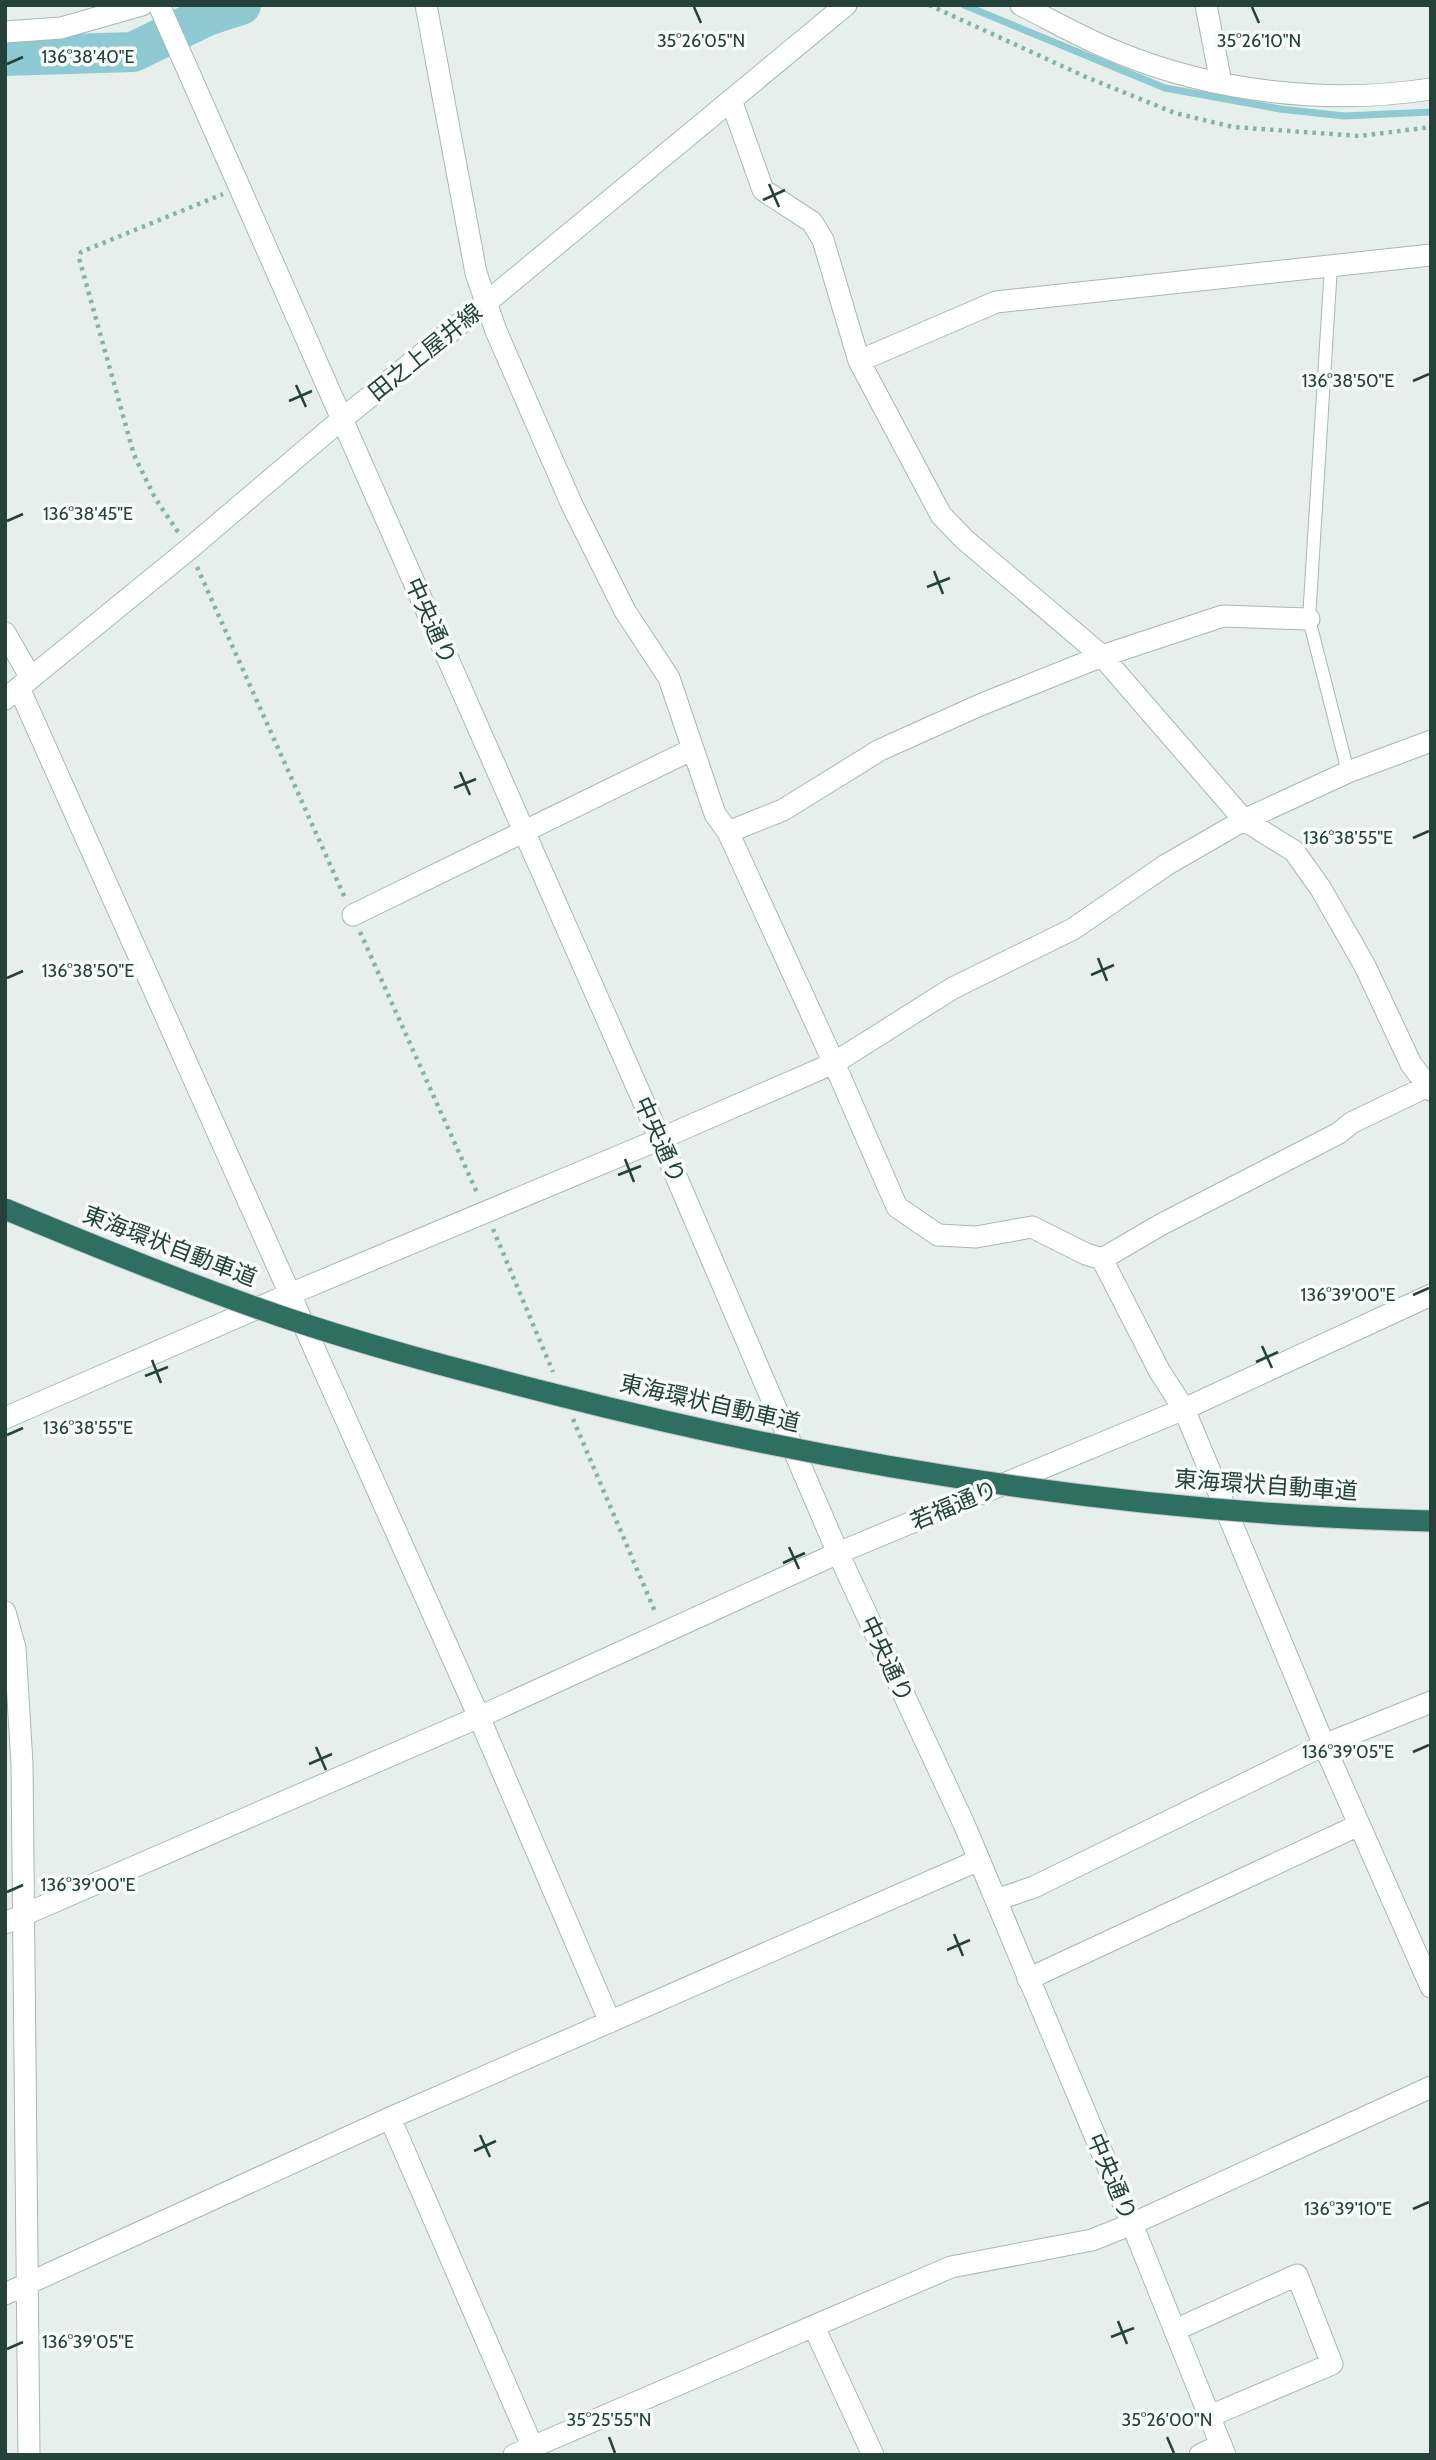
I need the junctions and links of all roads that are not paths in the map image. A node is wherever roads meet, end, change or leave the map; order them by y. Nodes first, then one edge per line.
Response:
1 (142, 5) edge
2 (159, 5) edge
3 (426, 5) edge
4 (846, 5) edge
5 (1021, 5) edge
6 (1206, 5) edge
7 (5, 32) edge
8 (1221, 83) junction
9 (1431, 89) edge
10 (731, 100) junction
11 (1431, 255) edge
12 (1331, 266) junction
13 (487, 302) junction
14 (859, 361) junction
15 (342, 419) junction
16 (1309, 619) junction
17 (5, 633) edge
18 (1102, 656) junction
19 (19, 688) edge
20 (1431, 741) edge
21 (693, 749) junction
22 (1348, 772) junction
23 (1244, 820) junction
24 (523, 830) junction
25 (728, 832) junction
26 (353, 915) road end
27 (834, 1063) junction
28 (1429, 1088) edge
29 (660, 1139) junction
30 (5, 1209) edge
31 (1102, 1259) junction
32 (290, 1294) junction
33 (1431, 1295) edge
34 (1184, 1409) junction
35 (5, 1418) edge
36 (1431, 1521) edge
37 (838, 1553) junction
38 (5, 1612) edge
39 (1431, 1702) edge
40 (479, 1717) junction
41 (1324, 1745) junction
42 (1359, 1825) junction
43 (979, 1860) junction
44 (996, 1900) junction
45 (13, 1920) edge
46 (1028, 1979) junction
47 (1431, 1987) edge
48 (610, 2022) junction
49 (1431, 2087) edge
50 (390, 2118) junction
51 (1132, 2224) junction
52 (26, 2285) junction
53 (5, 2294) edge
54 (814, 2327) junction
55 (1175, 2330) junction
56 (1210, 2416) junction
57 (1223, 2450) edge
58 (528, 2452) edge
59 (29, 2455) edge
60 (873, 2455) edge
61 (1200, 2455) edge

1 - 7 street
2 - 15 street, 中央通り
3 - 13 street
4 - 10 street, 田之上屋井線
5 - 8 street
6 - 8 street
8 - 9 street
10 - 13 street, 田之上屋井線
10 - 14 street
11 - 12 street
12 - 14 street
12 - 16 lane
13 - 15 street, 田之上屋井線
13 - 21 street
14 - 18 street
15 - 19 street, 田之上屋井線
15 - 24 street, 中央通り
16 - 18 street
16 - 22 lane
17 - 19 street
18 - 23 street
18 - 25 street
19 - 32 street
20 - 22 street
21 - 24 street
21 - 25 street
22 - 23 street
23 - 27 street
23 - 28 street
24 - 26 street
24 - 29 street, 中央通り
25 - 27 street
27 - 29 street
27 - 31 street
28 - 31 street
29 - 32 street
29 - 37 street, 中央通り
30 - 36 highway, 東海環状自動車道, bridge
31 - 34 street
32 - 35 street
32 - 40 street
33 - 34 street, 若福通り
34 - 37 street, 若福通り
34 - 41 street
37 - 40 street, 若福通り
37 - 43 street, 中央通り
38 - 45 street
39 - 41 street
40 - 45 street, 若福通り
40 - 48 street
41 - 42 street
41 - 44 street
42 - 46 street
42 - 47 street
43 - 44 street, 中央通り
43 - 48 street
44 - 46 street, 中央通り
45 - 52 street
46 - 51 street, 中央通り
48 - 50 street
49 - 51 street
50 - 52 street
50 - 58 street
51 - 54 street
51 - 55 street, 中央通り
52 - 53 street
52 - 59 street
54 - 58 street
54 - 60 street
55 - 56 street, 中央通り
55 - 56 street
56 - 57 street, 中央通り
57 - 61 street

